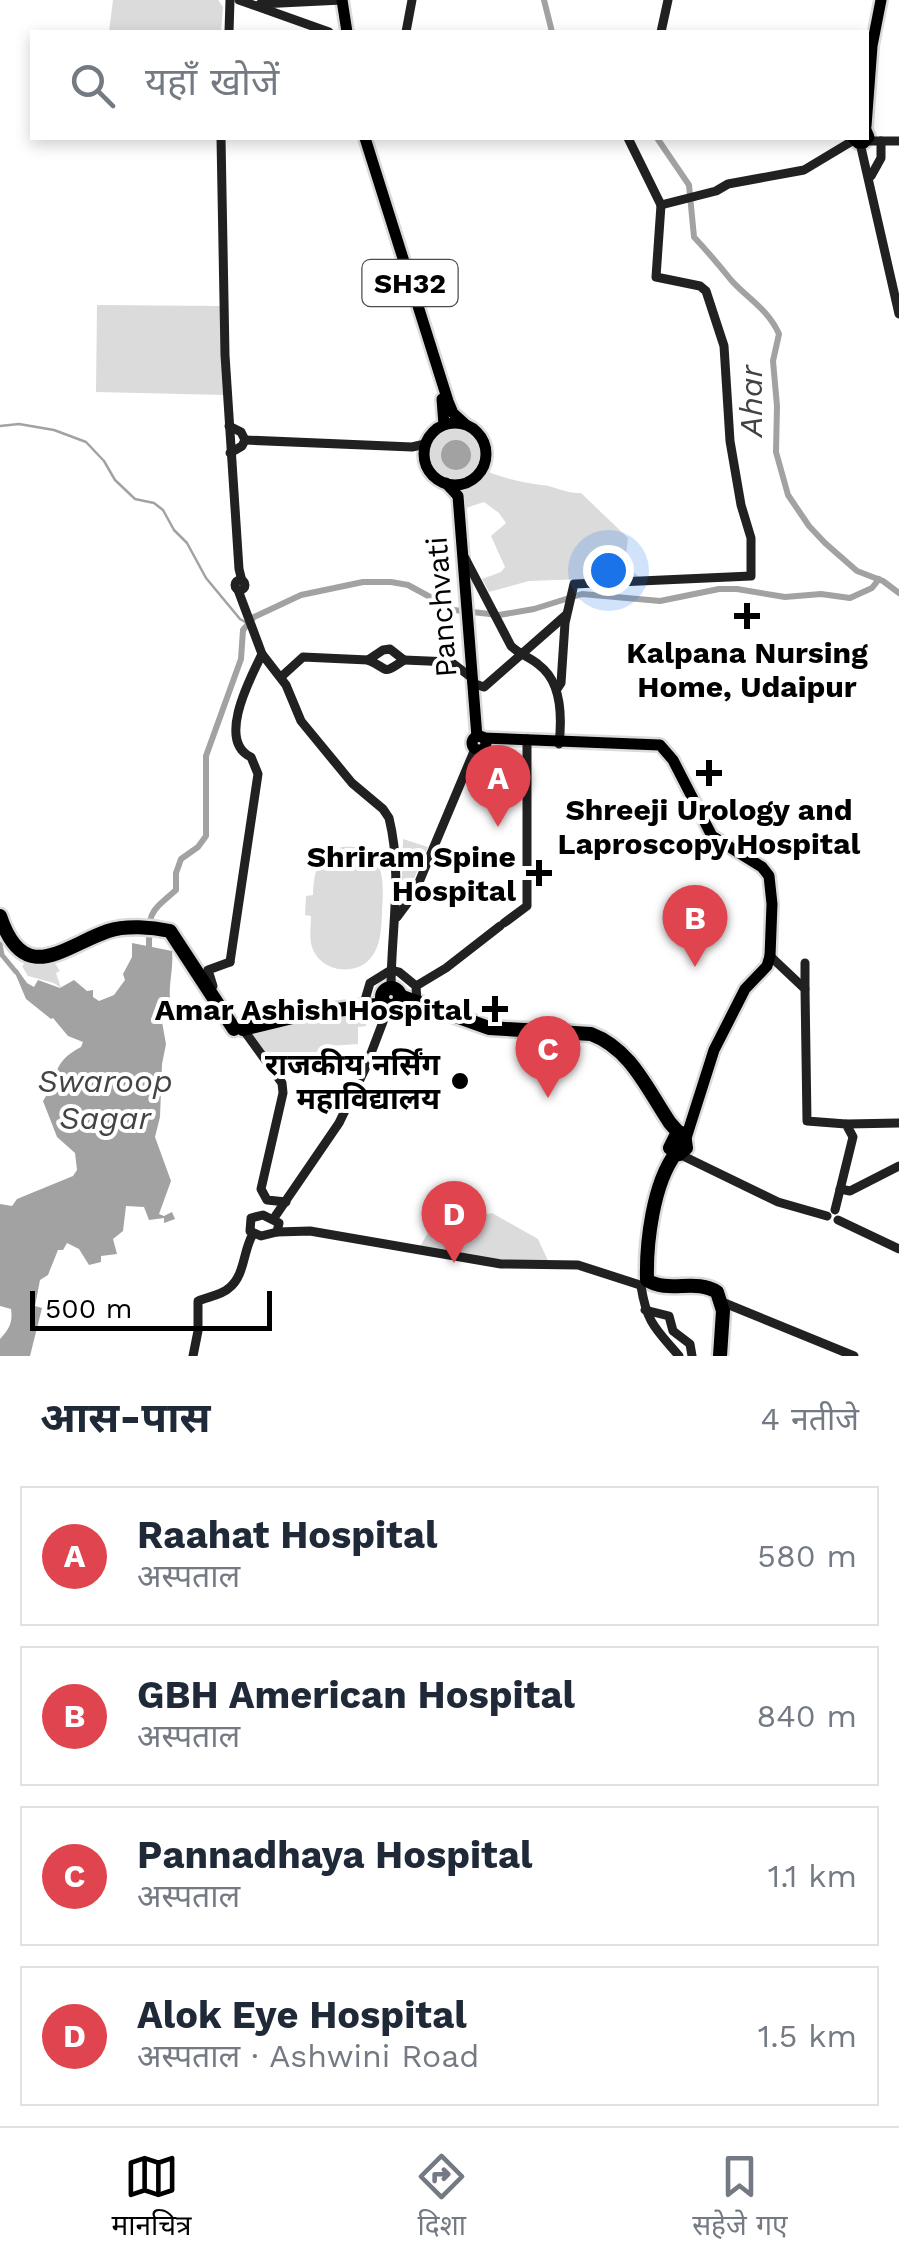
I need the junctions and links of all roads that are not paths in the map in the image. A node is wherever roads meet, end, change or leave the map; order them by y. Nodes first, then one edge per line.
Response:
1 (342, 0) edge
2 (412, 0) edge
3 (668, 0) edge
4 (879, 0) edge
5 (235, 3) edge
6 (281, 9) junction
7 (229, 29) edge
8 (328, 30) edge
9 (346, 30) edge
10 (406, 30) edge
11 (660, 30) edge
12 (869, 35) edge
13 (869, 69) edge
14 (869, 137) edge
15 (869, 139) edge
16 (899, 139) edge
17 (221, 140) edge
18 (363, 140) edge
19 (363, 140) edge
20 (627, 140) edge
21 (855, 140) edge
22 (861, 140) edge
23 (881, 142) junction
24 (870, 179) junction
25 (661, 205) junction
26 (892, 280) junction
27 (899, 296) edge
28 (899, 314) edge
29 (465, 424) junction
30 (444, 425) junction
31 (229, 426) junction
32 (245, 440) junction
33 (420, 447) junction
34 (230, 453) junction
35 (468, 482) junction
36 (446, 484) junction
37 (458, 496) junction
38 (461, 551) junction
39 (466, 599) junction
40 (486, 600) junction
41 (566, 614) junction
42 (468, 648) junction
43 (261, 651) junction
44 (521, 656) junction
45 (368, 660) junction
46 (404, 660) junction
47 (451, 662) junction
48 (280, 677) junction
49 (472, 681) junction
50 (557, 689) junction
51 (480, 742) junction
52 (527, 742) junction
53 (560, 742) junction
54 (0, 916) edge
55 (397, 918) junction
56 (768, 955) junction
57 (230, 962) junction
58 (805, 962) dead end
59 (192, 965) junction
60 (391, 970) junction
61 (416, 986) junction
62 (805, 989) junction
63 (214, 990) junction
64 (391, 999) junction
65 (365, 1000) junction
66 (417, 1002) junction
67 (239, 1026) junction
68 (899, 1123) edge
69 (846, 1124) junction
70 (678, 1144) junction
71 (899, 1166) edge
72 (840, 1189) junction
73 (267, 1200) junction
74 (286, 1202) junction
75 (834, 1215) junction
76 (277, 1220) junction
77 (254, 1234) junction
78 (899, 1246) edge
79 (644, 1290) junction
80 (722, 1302) junction
81 (737, 1308) junction
82 (723, 1318) junction
83 (814, 1340) junction
84 (193, 1356) edge
85 (679, 1356) edge
86 (692, 1356) edge
87 (718, 1356) edge
88 (843, 1356) edge
89 (854, 1356) edge

1 - 6 street
1 - 9 main road
2 - 10 street
3 - 11 street
4 - 12 main road
4 - 13 main road
5 - 6 street
5 - 6 street
5 - 7 street
6 - 8 street
14 - 16 street
15 - 23 street
16 - 23 street
17 - 31 street
18 - 29 main road, SH32
19 - 30 main road, SH32
20 - 25 street
21 - 25 street
22 - 24 street
23 - 24 street
24 - 26 street
25 - 41 street
26 - 27 street
26 - 28 street
29 - 30 main road
29 - 35 main road, SH32
30 - 33 main road
31 - 32 street
31 - 34 street
32 - 33 street
32 - 34 street
33 - 36 main road
34 - 43 street
35 - 36 main road
35 - 37 main road, Panchvati / SH32
36 - 37 main road, Panchvati
37 - 38 main road, Panchvati
38 - 39 main road, Panchvati
38 - 40 street
39 - 40 street
39 - 42 main road, Panchvati
40 - 44 street
41 - 44 street
41 - 50 street
42 - 47 street
42 - 49 main road, Panchvati
43 - 48 street
43 - 57 street
44 - 49 street
44 - 50 street
45 - 46 street
45 - 46 street
45 - 48 street
46 - 47 street
47 - 49 street
48 - 55 street
49 - 51 main road, Panchvati
50 - 53 street
51 - 52 main road
51 - 55 street
52 - 53 main road
52 - 61 street
53 - 56 main road
54 - 59 highway
55 - 60 street
56 - 62 street
56 - 70 main road
57 - 59 street
57 - 63 street
58 - 62 street
59 - 63 highway
59 - 67 highway
60 - 61 street
60 - 64 street
60 - 65 street
61 - 66 street
62 - 69 street
63 - 67 highway
64 - 65 highway
64 - 66 highway
64 - 67 highway
64 - 70 highway
64 - 74 street
65 - 67 highway
66 - 70 highway
67 - 73 street
68 - 69 street
69 - 72 street
70 - 75 street
70 - 79 highway
71 - 72 street
72 - 75 street
73 - 74 street
73 - 76 street
74 - 76 street
75 - 78 street
76 - 77 street
76 - 77 street
76 - 79 street
77 - 84 street
79 - 80 highway
79 - 85 street
79 - 86 street
79 - 87 highway
80 - 81 street
80 - 82 highway
81 - 82 street
81 - 83 street
82 - 87 highway
83 - 88 street
83 - 89 street

